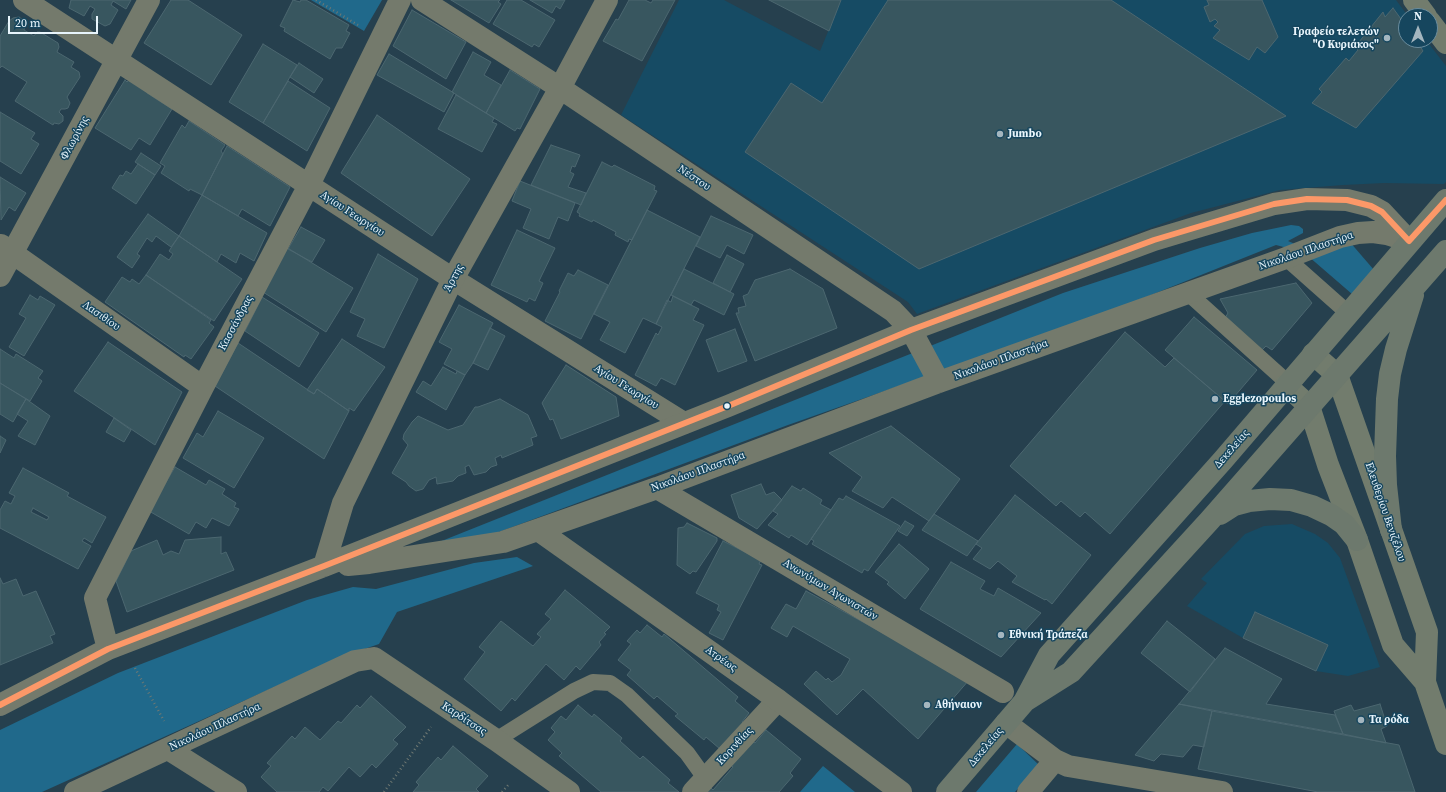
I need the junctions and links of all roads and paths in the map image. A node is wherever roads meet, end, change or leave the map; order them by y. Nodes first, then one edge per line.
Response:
1 (24, 0) edge
2 (149, 0) edge
3 (316, 0) edge
4 (400, 0) edge
5 (422, 0) edge
6 (607, 0) edge
7 (1438, 32) edge
8 (381, 39) junction
9 (1446, 43) edge
10 (117, 60) junction
11 (560, 88) junction
12 (308, 186) junction
13 (1446, 200) edge
14 (1409, 241) junction
15 (6, 249) edge
16 (1446, 251) edge
17 (1286, 258) junction
18 (0, 276) edge
19 (453, 279) junction
20 (1416, 285) junction
21 (1188, 293) junction
22 (1348, 313) junction
23 (911, 330) junction
24 (1313, 354) junction
25 (1337, 375) junction
26 (939, 382) junction
27 (1287, 384) junction
28 (203, 387) junction
29 (1309, 406) junction
30 (684, 423) junction
31 (657, 488) junction
32 (1210, 520) junction
33 (538, 530) junction
34 (1391, 530) junction
35 (1357, 540) junction
36 (324, 566) junction
37 (115, 647) junction
38 (355, 661) joint
39 (1425, 682) junction
40 (1003, 692) dead end
41 (778, 700) junction
42 (1024, 702) junction
43 (0, 705) edge
44 (446, 706) junction
45 (1006, 723) junction
46 (496, 740) junction
47 (1446, 744) edge
48 (172, 747) junction
49 (1055, 760) junction
50 (699, 785) edge
51 (75, 792) edge
52 (236, 792) edge
53 (384, 792) edge
54 (569, 792) edge
55 (901, 792) edge
56 (947, 792) edge
57 (1028, 792) edge
58 (1222, 792) edge

1 - 10 street, Αγίου Γεωργίου
2 - 10 street, Φλωρίνης
3 - 8 path
4 - 8 street, Κασσάνδρας
5 - 11 street, Νέστου
6 - 11 street, Άρτης
7 - 9 main road
8 - 12 street, Κασσάνδρας
10 - 12 street, Αγίου Γεωργίου
10 - 15 street, Φλωρίνης
11 - 19 street, Άρτης
11 - 23 street, Νέστου
12 - 19 street, Αγίου Γεωργίου
12 - 28 street, Κασσάνδρας
13 - 14 main road, Δεκελείας
14 - 17 street, Νικολάου Πλαστήρα
14 - 22 main road, Δεκελείας
14 - 23 street, Νικολάου Πλαστήρα
15 - 18 street, Φλωρίνης
15 - 28 street, Λασιθίου
16 - 20 main road, Δεκελείας
17 - 21 street, Νικολάου Πλαστήρα
17 - 22 lane
19 - 30 street, Αγίου Γεωργίου
19 - 36 street, Άρτης
20 - 25 main road, Δεκελείας
20 - 34 main road
21 - 26 street, Νικολάου Πλαστήρα
21 - 27 lane
22 - 24 main road, Δεκελείας
23 - 26 street, Νέστου
23 - 30 street, Νικολάου Πλαστήρα
24 - 25 main road, Ελευθερίου Βενιζέλου
24 - 27 main road, Δεκελείας
25 - 29 main road, Δεκελείας
25 - 34 main road, Ελευθερίου Βενιζέλου
26 - 31 street, Νικολάου Πλαστήρα
27 - 29 main road, Ελευθερίου Βενιζέλου
27 - 42 main road, Δεκελείας
28 - 37 street, Κασσάνδρας
29 - 32 main road, Δεκελείας
29 - 35 main road, Ελευθερίου Βενιζέλου
30 - 36 street, Νικολάου Πλαστήρα
31 - 33 street, Νικολάου Πλαστήρα
31 - 40 street, Ανωνύμων Αγωνιστών
32 - 35 main road
32 - 42 main road, Δεκελείας
33 - 36 street, Νικολάου Πλαστήρα
33 - 41 street, Ατρέως
34 - 39 main road, Ελευθερίου Βενιζέλου
35 - 39 main road, Ελευθερίου Βενιζέλου
36 - 37 street, Νικολάου Πλαστήρα
37 - 43 street, Νικολάου Πλαστήρα
37 - 48 path
38 - 44 street, Καρδίτσας
38 - 48 street, Νικολάου Πλαστήρα
39 - 47 main road, Ελευθερίου Βενιζέλου
41 - 50 street, Κορινθίας
41 - 55 street, Ατρέως
42 - 45 main road, Δεκελείας
44 - 46 street, Καρδίτσας
44 - 53 path
45 - 49 street
45 - 56 main road, Δεκελείας
46 - 50 lane
46 - 54 street, Καρδίτσας
48 - 51 street, Νικολάου Πλαστήρα
48 - 52 street
49 - 57 street
49 - 58 street

